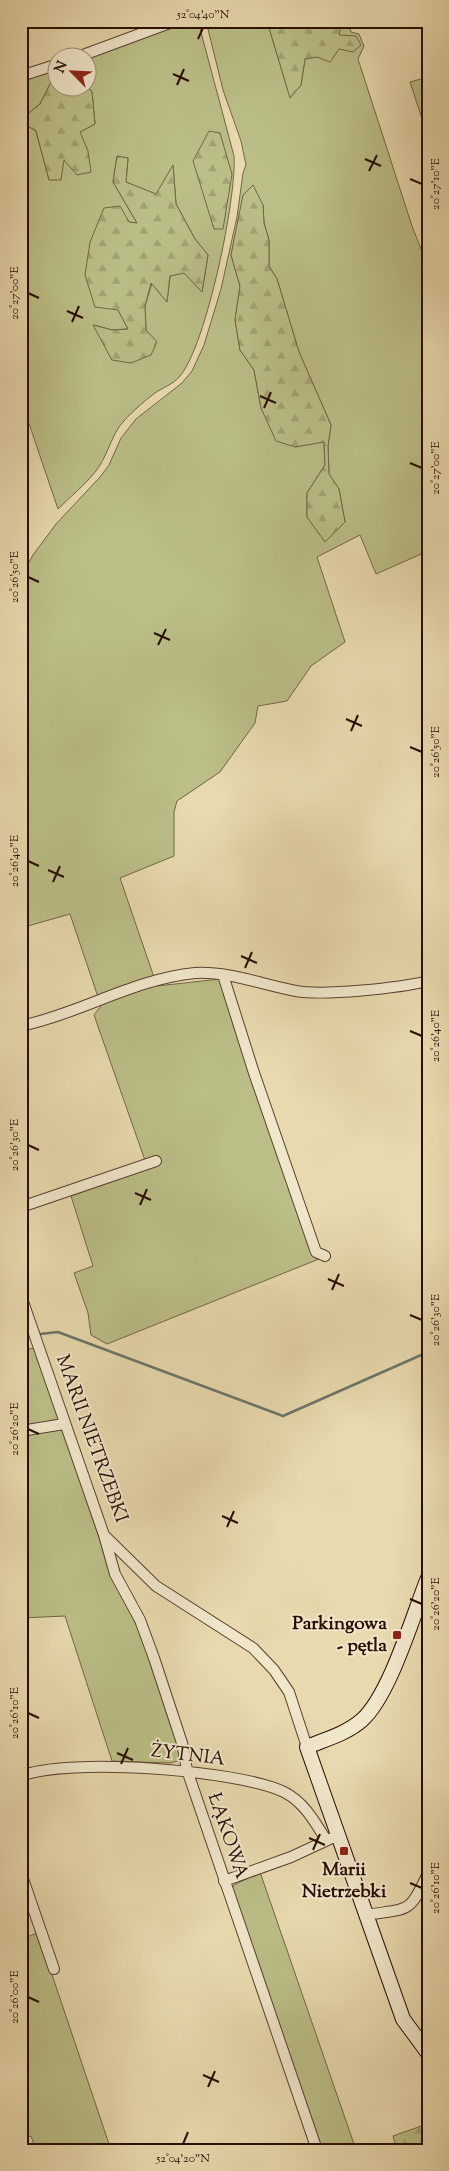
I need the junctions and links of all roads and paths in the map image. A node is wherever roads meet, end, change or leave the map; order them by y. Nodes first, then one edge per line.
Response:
1 (175, 21) edge
2 (98, 50) edge
3 (48, 67) edge
4 (21, 76) edge
5 (224, 975) junction
6 (428, 981) edge
7 (21, 1026) edge
8 (156, 1161) dead end
9 (21, 1207) edge
10 (325, 1256) dead end
11 (21, 1296) edge
12 (64, 1424) junction
13 (21, 1431) edge
14 (104, 1535) junction
15 (428, 1578) edge
16 (424, 1597) edge
17 (307, 1747) junction
18 (187, 1770) junction
19 (21, 1776) edge
20 (332, 1838) junction
21 (21, 1873) edge
22 (428, 1873) edge
23 (224, 1881) junction
24 (366, 1915) junction
25 (54, 1968) dead end
26 (428, 2053) edge
27 (317, 2150) edge

1 - 2 street
3 - 4 street
5 - 6 street
5 - 7 street
5 - 10 street
8 - 9 street
11 - 12 street, MARII NIETRZEBKI
12 - 13 street
12 - 14 street, MARII NIETRZEBKI
14 - 17 street, MARII NIETRZEBKI
14 - 18 street, ŁĄKOWA
15 - 16 street
16 - 17 street
17 - 20 street, MARII NIETRZEBKI
18 - 19 street, ŻYTNIA
18 - 20 street, ŻYTNIA
18 - 23 street, ŁĄKOWA
20 - 23 street
20 - 24 street, MARII NIETRZEBKI
21 - 25 street
22 - 24 street
23 - 27 street, ŁĄKOWA
24 - 26 street, MARII NIETRZEBKI

